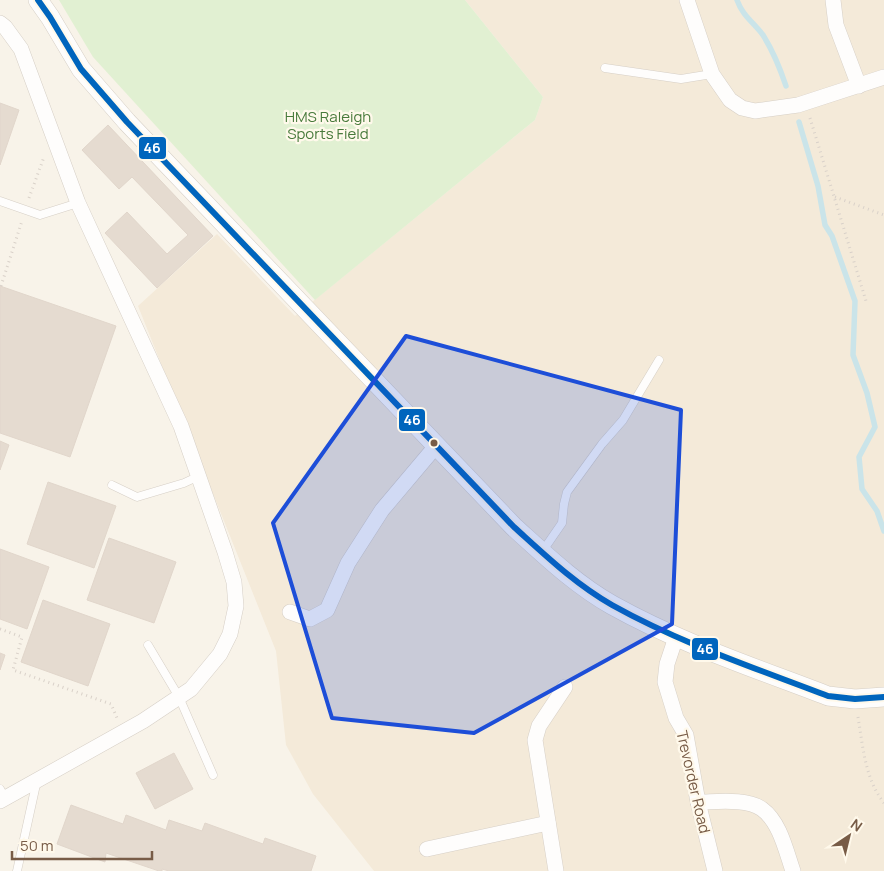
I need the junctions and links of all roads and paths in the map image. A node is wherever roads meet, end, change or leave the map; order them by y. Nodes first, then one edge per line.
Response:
1 (38, 0) edge
2 (687, 0) edge
3 (833, 0) edge
4 (0, 23) edge
5 (605, 68) dead end
6 (712, 74) junction
7 (884, 77) edge
8 (859, 86) junction
9 (805, 103) junction
10 (834, 196) junction
11 (0, 201) edge
12 (78, 203) junction
13 (884, 215) edge
14 (866, 301) dead end
15 (659, 360) dead end
16 (436, 446) junction
17 (199, 476) junction
18 (112, 485) dead end
19 (542, 552) junction
20 (290, 612) dead end
21 (0, 628) edge
22 (676, 637) junction
23 (148, 645) dead end
24 (565, 687) dead end
25 (179, 697) junction
26 (884, 698) edge
27 (855, 699) junction
28 (124, 732) junction
29 (213, 775) dead end
30 (37, 780) junction
31 (2, 796) edge
32 (698, 802) junction
33 (884, 803) edge
34 (548, 823) junction
35 (427, 849) dead end
36 (18, 871) edge
37 (556, 871) edge
38 (714, 871) edge
39 (793, 871) edge

1 - 16 street
2 - 6 street
3 - 8 street
4 - 12 street
5 - 6 lane
6 - 9 street
7 - 8 street
8 - 9 street
9 - 10 path
10 - 13 path
10 - 14 path
11 - 12 lane
12 - 17 street
15 - 19 lane
16 - 19 street
16 - 20 street
17 - 18 lane
17 - 25 street
19 - 22 street
21 - 28 path
22 - 27 street
22 - 32 street, Trevorder Road
23 - 25 lane
24 - 34 street
25 - 28 street
25 - 29 lane
26 - 27 street
27 - 33 path
28 - 30 street
30 - 31 street
30 - 36 lane
32 - 38 street, Trevorder Road
32 - 39 street
34 - 35 street
34 - 37 street

